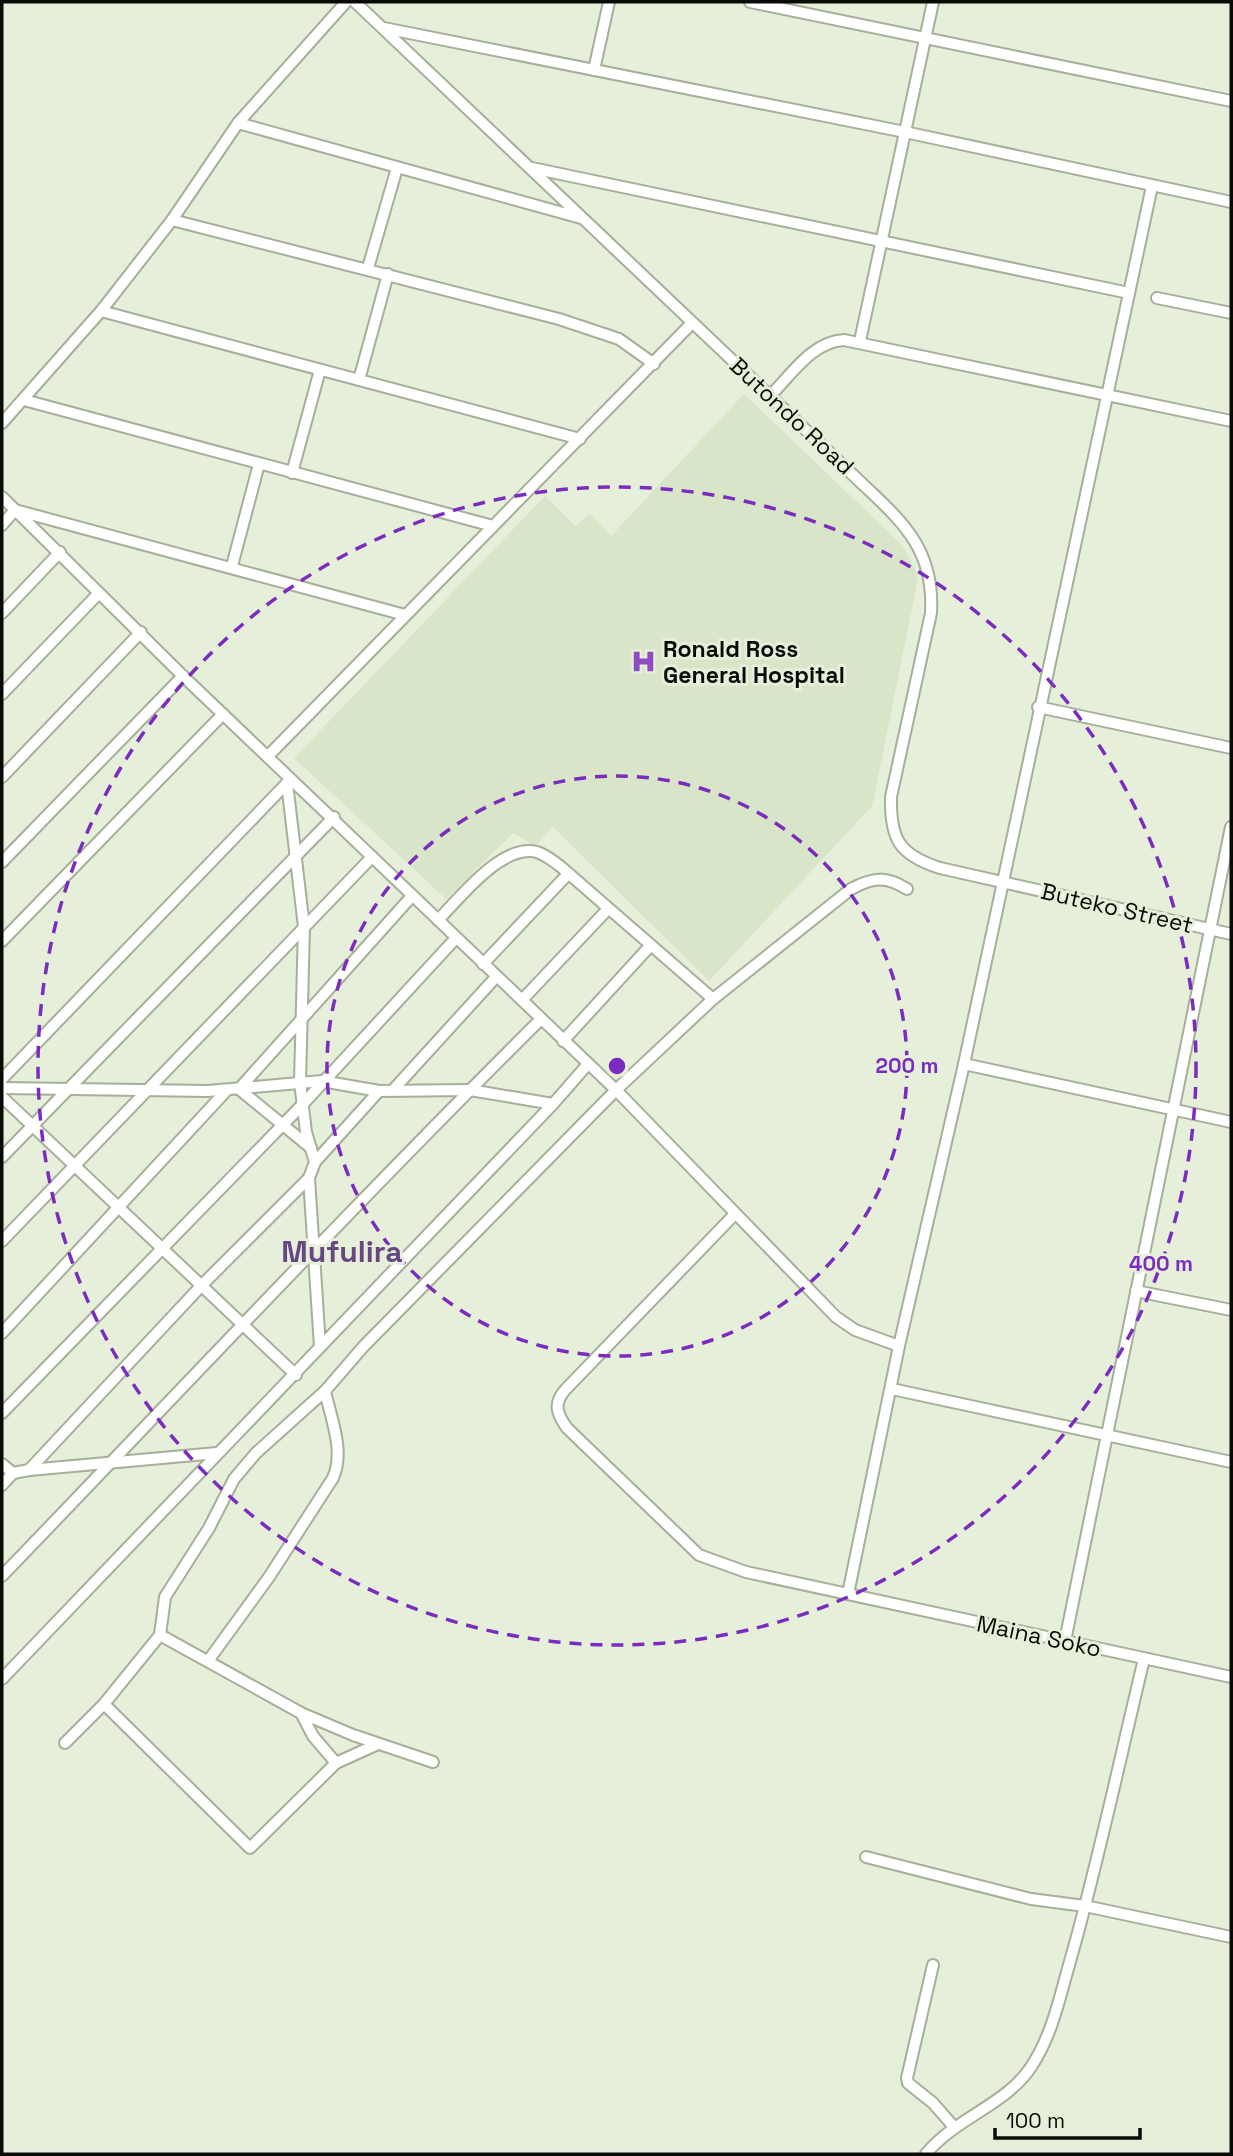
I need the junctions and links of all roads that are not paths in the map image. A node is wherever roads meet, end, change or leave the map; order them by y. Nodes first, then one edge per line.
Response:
1 (346, 2) edge
2 (355, 2) edge
3 (609, 2) edge
4 (750, 2) edge
5 (933, 2) edge
6 (383, 27) junction
7 (926, 38) junction
8 (594, 70) junction
9 (1231, 101) edge
10 (238, 123) junction
11 (905, 132) junction
12 (397, 168) junction
13 (530, 168) junction
14 (1152, 186) junction
15 (1231, 202) edge
16 (583, 219) junction
17 (172, 220) junction
18 (880, 239) junction
19 (368, 268) junction
20 (388, 274) junction
21 (1129, 293) junction
22 (1157, 298) dead end
23 (101, 311) junction
24 (1231, 313) edge
25 (692, 323) junction
26 (860, 341) junction
27 (654, 363) junction
28 (320, 369) junction
29 (359, 380) junction
30 (1105, 394) junction
31 (770, 396) junction
32 (24, 400) junction
33 (1231, 421) edge
34 (2, 423) edge
35 (580, 439) junction
36 (259, 464) junction
37 (292, 473) junction
38 (2, 497) edge
39 (15, 510) junction
40 (2, 525) edge
41 (494, 526) junction
42 (60, 552) junction
43 (232, 566) junction
44 (99, 593) junction
45 (2, 613) edge
46 (405, 615) junction
47 (141, 632) junction
48 (183, 676) junction
49 (2, 694) edge
50 (1038, 708) junction
51 (223, 714) junction
52 (1231, 748) edge
53 (269, 755) junction
54 (2, 777) edge
55 (289, 780) junction
56 (334, 817) junction
57 (1231, 827) edge
58 (297, 856) junction
59 (372, 857) junction
60 (2, 862) edge
61 (568, 874) junction
62 (1003, 882) junction
63 (907, 889) dead end
64 (412, 896) junction
65 (608, 909) junction
66 (438, 920) junction
67 (304, 927) junction
68 (1210, 930) junction
69 (1231, 934) edge
70 (456, 938) junction
71 (2, 941) edge
72 (650, 946) junction
73 (483, 964) junction
74 (496, 977) junction
75 (713, 999) junction
76 (522, 1000) junction
77 (302, 1018) junction
78 (541, 1020) junction
79 (563, 1041) junction
80 (588, 1064) junction
81 (964, 1065) junction
82 (2, 1079) edge
83 (322, 1081) junction
84 (300, 1082) junction
85 (2, 1088) edge
86 (70, 1088) junction
87 (233, 1090) junction
88 (393, 1090) junction
89 (470, 1090) junction
90 (616, 1090) junction
91 (379, 1091) junction
92 (146, 1092) junction
93 (2, 1097) edge
94 (303, 1104) junction
95 (553, 1104) junction
96 (1174, 1110) junction
97 (1231, 1122) edge
98 (32, 1126) junction
99 (280, 1126) junction
100 (311, 1148) junction
101 (2, 1157) edge
102 (315, 1162) junction
103 (75, 1166) junction
104 (309, 1178) junction
105 (118, 1207) junction
106 (734, 1215) junction
107 (2, 1241) edge
108 (161, 1248) junction
109 (314, 1249) junction
110 (201, 1286) junction
111 (1136, 1292) junction
112 (1231, 1310) edge
113 (244, 1326) junction
114 (2, 1333) edge
115 (899, 1346) junction
116 (320, 1347) junction
117 (296, 1376) junction
118 (892, 1389) junction
119 (325, 1391) junction
120 (2, 1413) edge
121 (1107, 1436) junction
122 (217, 1453) junction
123 (115, 1461) junction
124 (1231, 1462) edge
125 (2, 1464) edge
126 (29, 1470) junction
127 (13, 1473) junction
128 (2, 1485) edge
129 (2, 1576) edge
130 (848, 1594) junction
131 (160, 1635) junction
132 (1065, 1641) junction
133 (1144, 1659) junction
134 (208, 1661) junction
135 (1231, 1677) edge
136 (2, 1679) edge
137 (104, 1704) junction
138 (301, 1713) junction
139 (65, 1743) dead end
140 (378, 1744) junction
141 (433, 1762) dead end
142 (335, 1763) junction
143 (866, 1857) dead end
144 (1085, 1906) junction
145 (1231, 1937) edge
146 (933, 1965) dead end
147 (954, 2127) junction
148 (926, 2154) edge

1 - 10 street
2 - 6 street, Butondo Road
3 - 8 street
4 - 7 street
5 - 7 street
6 - 8 street
6 - 13 street, Butondo Road
7 - 9 street
7 - 11 street
8 - 11 street
10 - 12 street
10 - 17 street
11 - 14 street
11 - 18 street
12 - 16 street
12 - 19 street
13 - 16 street, Butondo Road
13 - 18 street
14 - 15 street
14 - 21 street
16 - 25 street, Butondo Road
17 - 19 street
17 - 23 street
18 - 21 street
18 - 26 street
19 - 20 street
20 - 27 street
20 - 29 street
21 - 30 street
22 - 24 street
23 - 28 street
23 - 32 street
25 - 27 street
25 - 31 street, Butondo Road
26 - 30 street
26 - 31 street
27 - 35 street
28 - 29 street
28 - 37 street
29 - 35 street
30 - 33 street
30 - 50 street
31 - 62 street, Butondo Road
32 - 34 street
32 - 36 street
35 - 41 street
36 - 37 street
36 - 43 street
37 - 41 street
38 - 39 street
39 - 40 street
39 - 42 street
39 - 43 street
41 - 46 street
42 - 44 street
42 - 45 street
43 - 46 street
44 - 47 street
44 - 49 street
46 - 53 street
47 - 48 street
47 - 54 street
48 - 51 street
48 - 60 street
50 - 52 street
50 - 62 street
51 - 53 street
51 - 71 street
53 - 55 street
55 - 56 street
55 - 58 street
55 - 82 street
56 - 58 street
56 - 59 street
57 - 68 street
58 - 67 street
58 - 86 street
59 - 64 street
59 - 67 street
61 - 65 street
61 - 66 street
61 - 73 street
62 - 68 street, Buteko Street
62 - 81 street
63 - 75 street
64 - 66 street
64 - 77 street
65 - 72 street
65 - 76 street
66 - 70 street
67 - 77 street
67 - 92 street
68 - 69 street, Buteko Street
68 - 96 street
70 - 73 street
70 - 83 street
72 - 75 street
72 - 79 street
73 - 74 street
74 - 76 street
74 - 88 street
75 - 90 street
76 - 78 street
77 - 84 street
77 - 87 street
78 - 79 street
78 - 89 street
79 - 80 street
80 - 90 street
80 - 95 street
81 - 96 street
81 - 115 street
83 - 84 street
83 - 91 street
83 - 94 street
84 - 87 street
84 - 94 street
85 - 86 street
86 - 92 street
86 - 98 street
87 - 92 street
87 - 99 street
87 - 105 street
88 - 89 street
88 - 91 street
89 - 95 street
89 - 109 street
90 - 106 street
90 - 119 street
91 - 102 street
92 - 103 street
93 - 98 street
94 - 99 street
94 - 100 street
95 - 116 street
96 - 97 street
96 - 111 street
98 - 101 street
98 - 103 street
99 - 100 street
99 - 108 street
100 - 102 street
102 - 104 street
103 - 105 street
103 - 107 street
104 - 109 street
104 - 110 street
105 - 108 street
105 - 114 street
106 - 115 street
106 - 130 street, Maina Soko
108 - 110 street
108 - 120 street
109 - 113 street
109 - 116 street
110 - 113 street
110 - 126 street
111 - 112 street
111 - 121 street
113 - 117 street
113 - 123 street
115 - 118 street
116 - 117 street
117 - 122 street
118 - 121 street
118 - 130 street
119 - 131 street
119 - 134 street
121 - 124 street
121 - 132 street
122 - 123 street
122 - 136 street
123 - 126 street
123 - 129 street
125 - 127 street
126 - 127 street
127 - 128 street
130 - 132 street, Maina Soko
131 - 134 street
131 - 137 street
132 - 133 street, Maina Soko
133 - 135 street, Maina Soko
133 - 144 street
134 - 138 street
137 - 139 street
137 - 142 street
138 - 140 street
138 - 142 street
140 - 141 street
140 - 142 street
143 - 144 street
144 - 145 street
144 - 147 street
146 - 147 street
147 - 148 street

